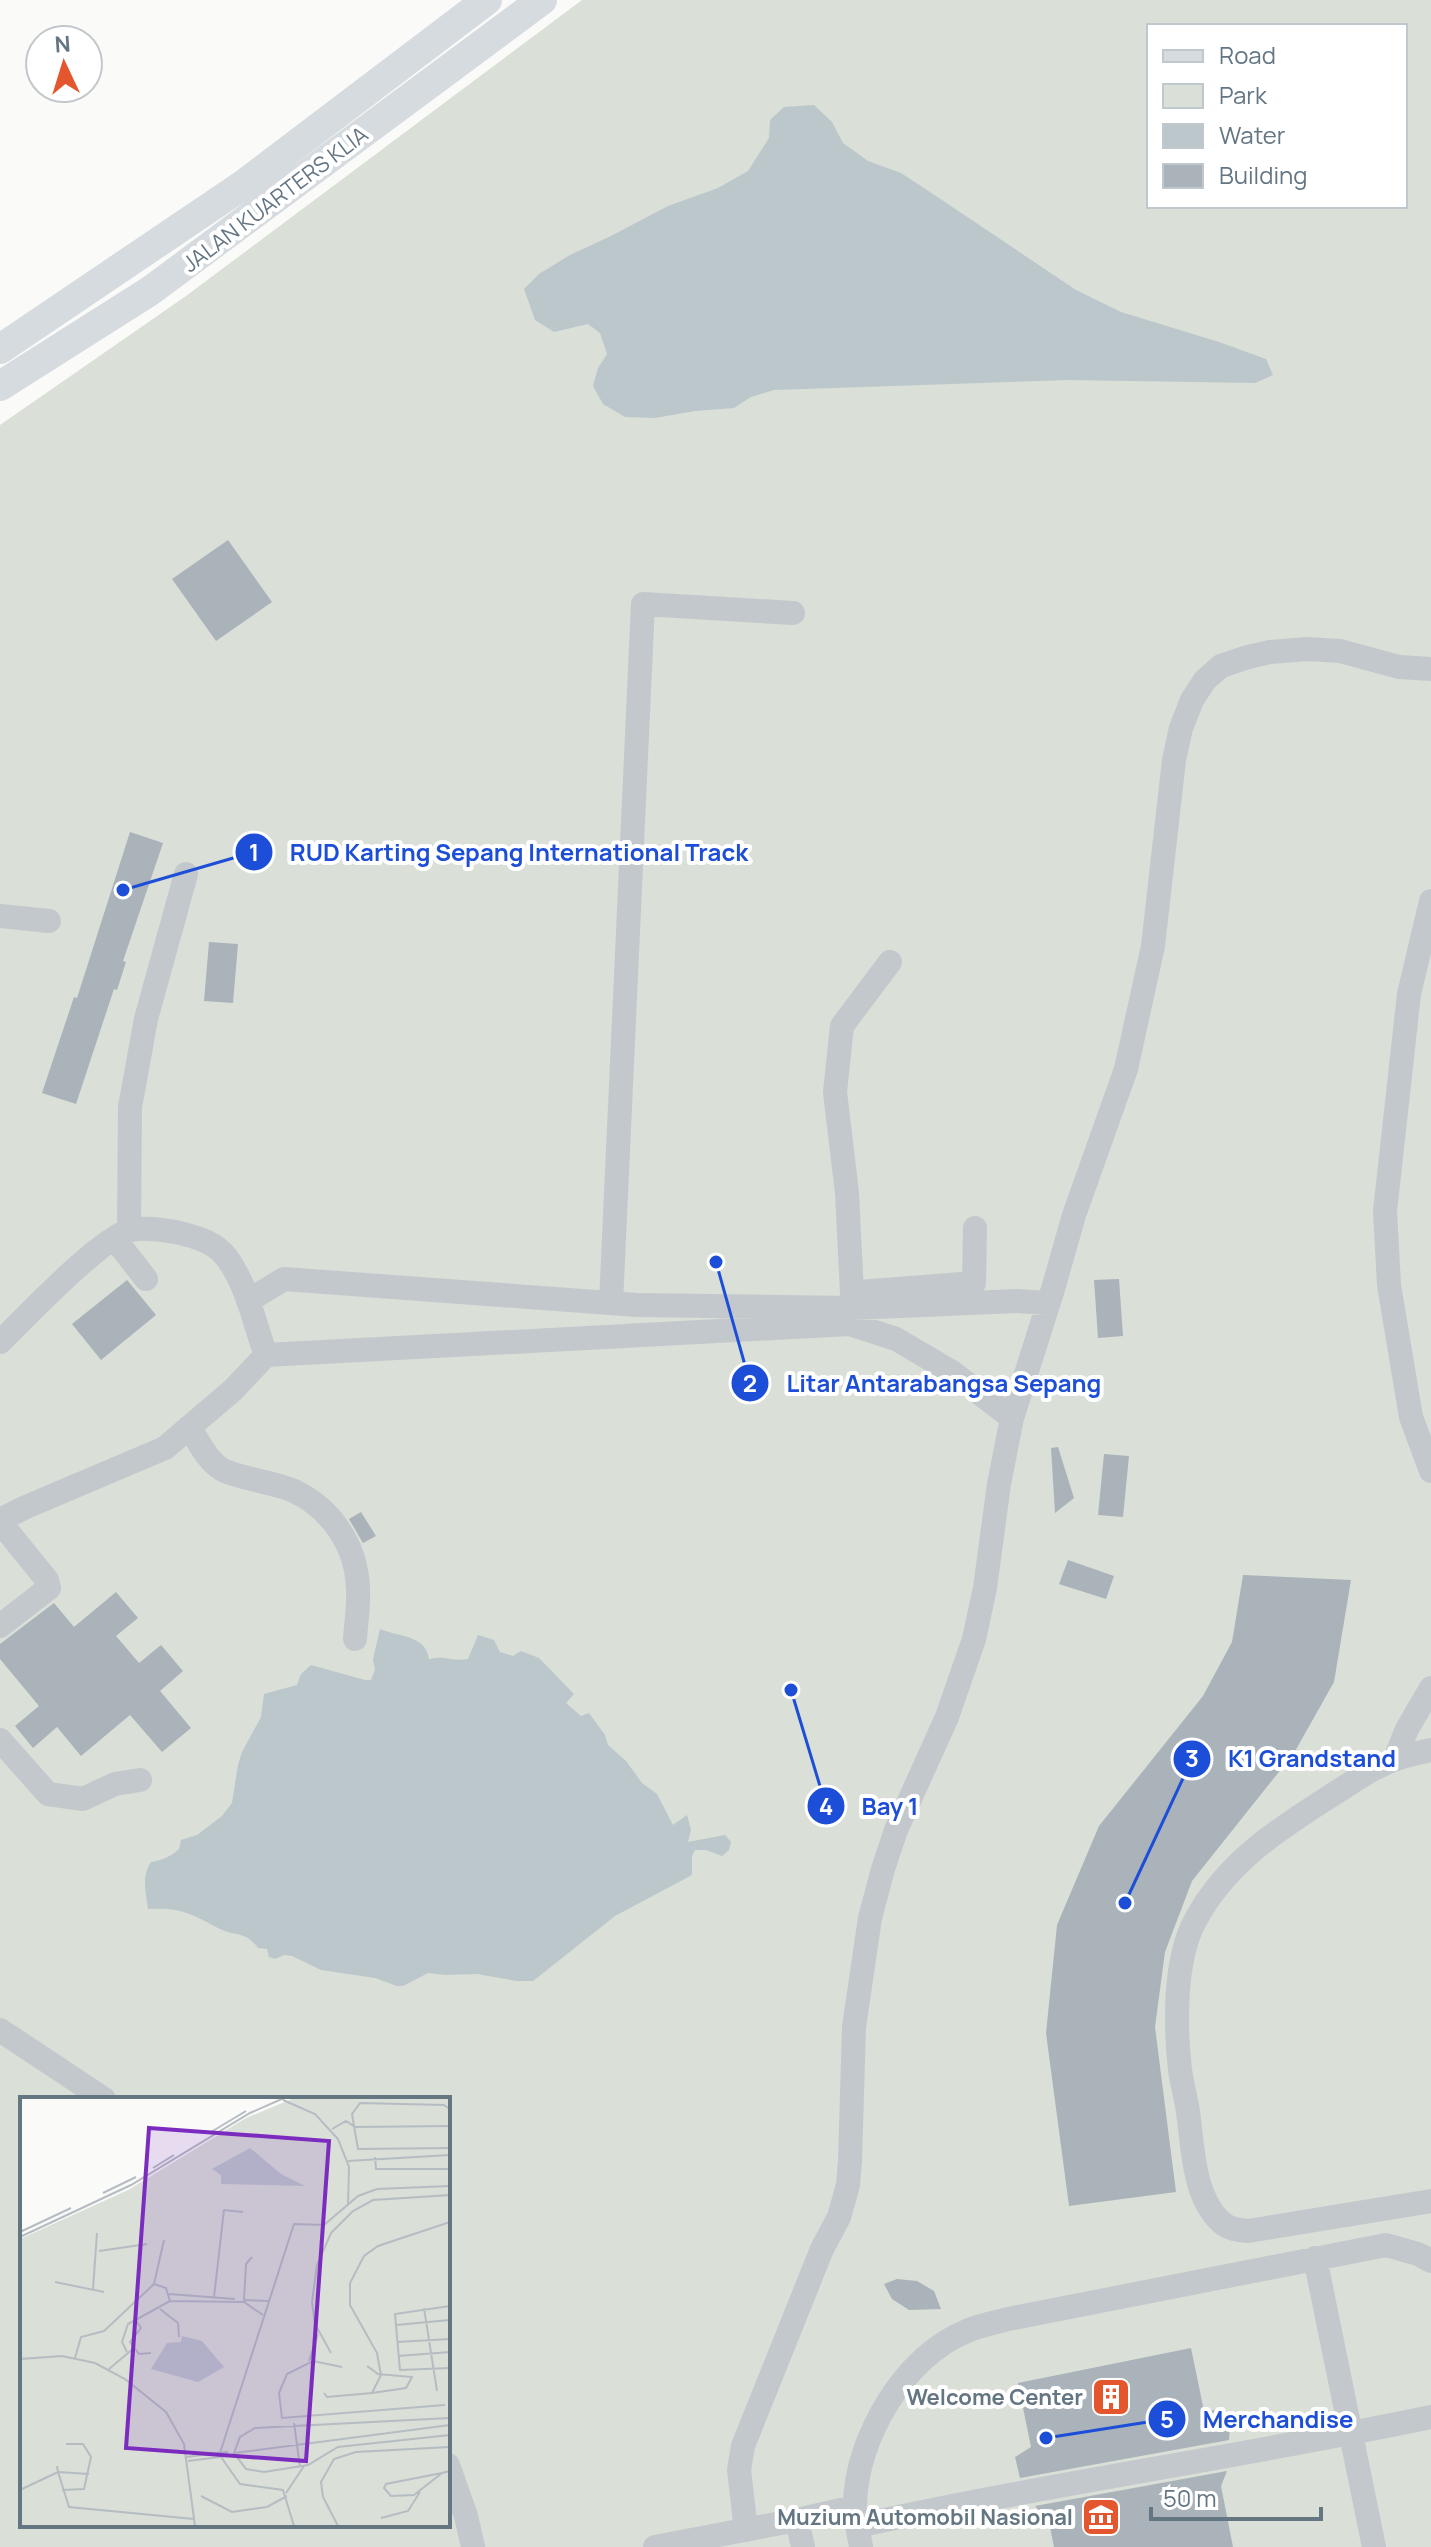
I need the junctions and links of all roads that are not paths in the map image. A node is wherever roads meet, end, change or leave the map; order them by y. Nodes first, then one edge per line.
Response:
1 (487, 0) edge
2 (542, 0) edge
3 (0, 349) edge
4 (0, 386) edge
5 (793, 613) dead end
6 (1431, 669) edge
7 (186, 874) dead end
8 (1431, 901) edge
9 (0, 916) edge
10 (49, 921) dead end
11 (890, 962) dead end
12 (1396, 1225) dead end
13 (975, 1228) dead end
14 (122, 1234) junction
15 (146, 1279) dead end
16 (1389, 1285) junction
17 (248, 1301) junction
18 (611, 1303) junction
19 (1047, 1303) junction
20 (851, 1308) junction
21 (0, 1342) edge
22 (266, 1355) junction
23 (1012, 1418) junction
24 (189, 1427) junction
25 (1431, 1471) edge
26 (0, 1521) edge
27 (0, 1626) edge
28 (355, 1639) dead end
29 (1431, 1688) edge
30 (2, 1748) edge
31 (1431, 1750) edge
32 (1395, 1759) junction
33 (140, 1780) dead end
34 (0, 2030) edge
35 (101, 2097) edge
36 (1431, 2201) edge
37 (1315, 2258) junction
38 (1431, 2261) edge
39 (1431, 2417) edge
40 (1351, 2434) junction
41 (450, 2471) edge
42 (797, 2520) junction
43 (858, 2527) edge
44 (746, 2530) junction
45 (473, 2547) edge
46 (655, 2547) edge
47 (803, 2547) edge
48 (1374, 2547) edge

1 - 3 main road, JALAN KUARTERS KLIA
2 - 4 main road, JALAN KUARTERS KLIA
5 - 18 street
6 - 19 street
7 - 14 street
8 - 16 street
9 - 10 street
11 - 20 street
12 - 16 street
13 - 20 street
14 - 15 street
14 - 17 street
14 - 21 street
16 - 25 street
17 - 18 street
17 - 22 street
18 - 20 street
19 - 20 street
19 - 23 street
20 - 22 street
20 - 23 street
22 - 24 street
23 - 44 street
24 - 26 street
24 - 28 street
26 - 27 street
29 - 32 street
30 - 33 street
31 - 32 street
32 - 36 street
34 - 35 street
37 - 38 street
37 - 40 street
37 - 43 street
39 - 40 street
40 - 43 street
40 - 48 street
41 - 45 street
42 - 43 street
42 - 44 street
42 - 47 street
44 - 46 street

